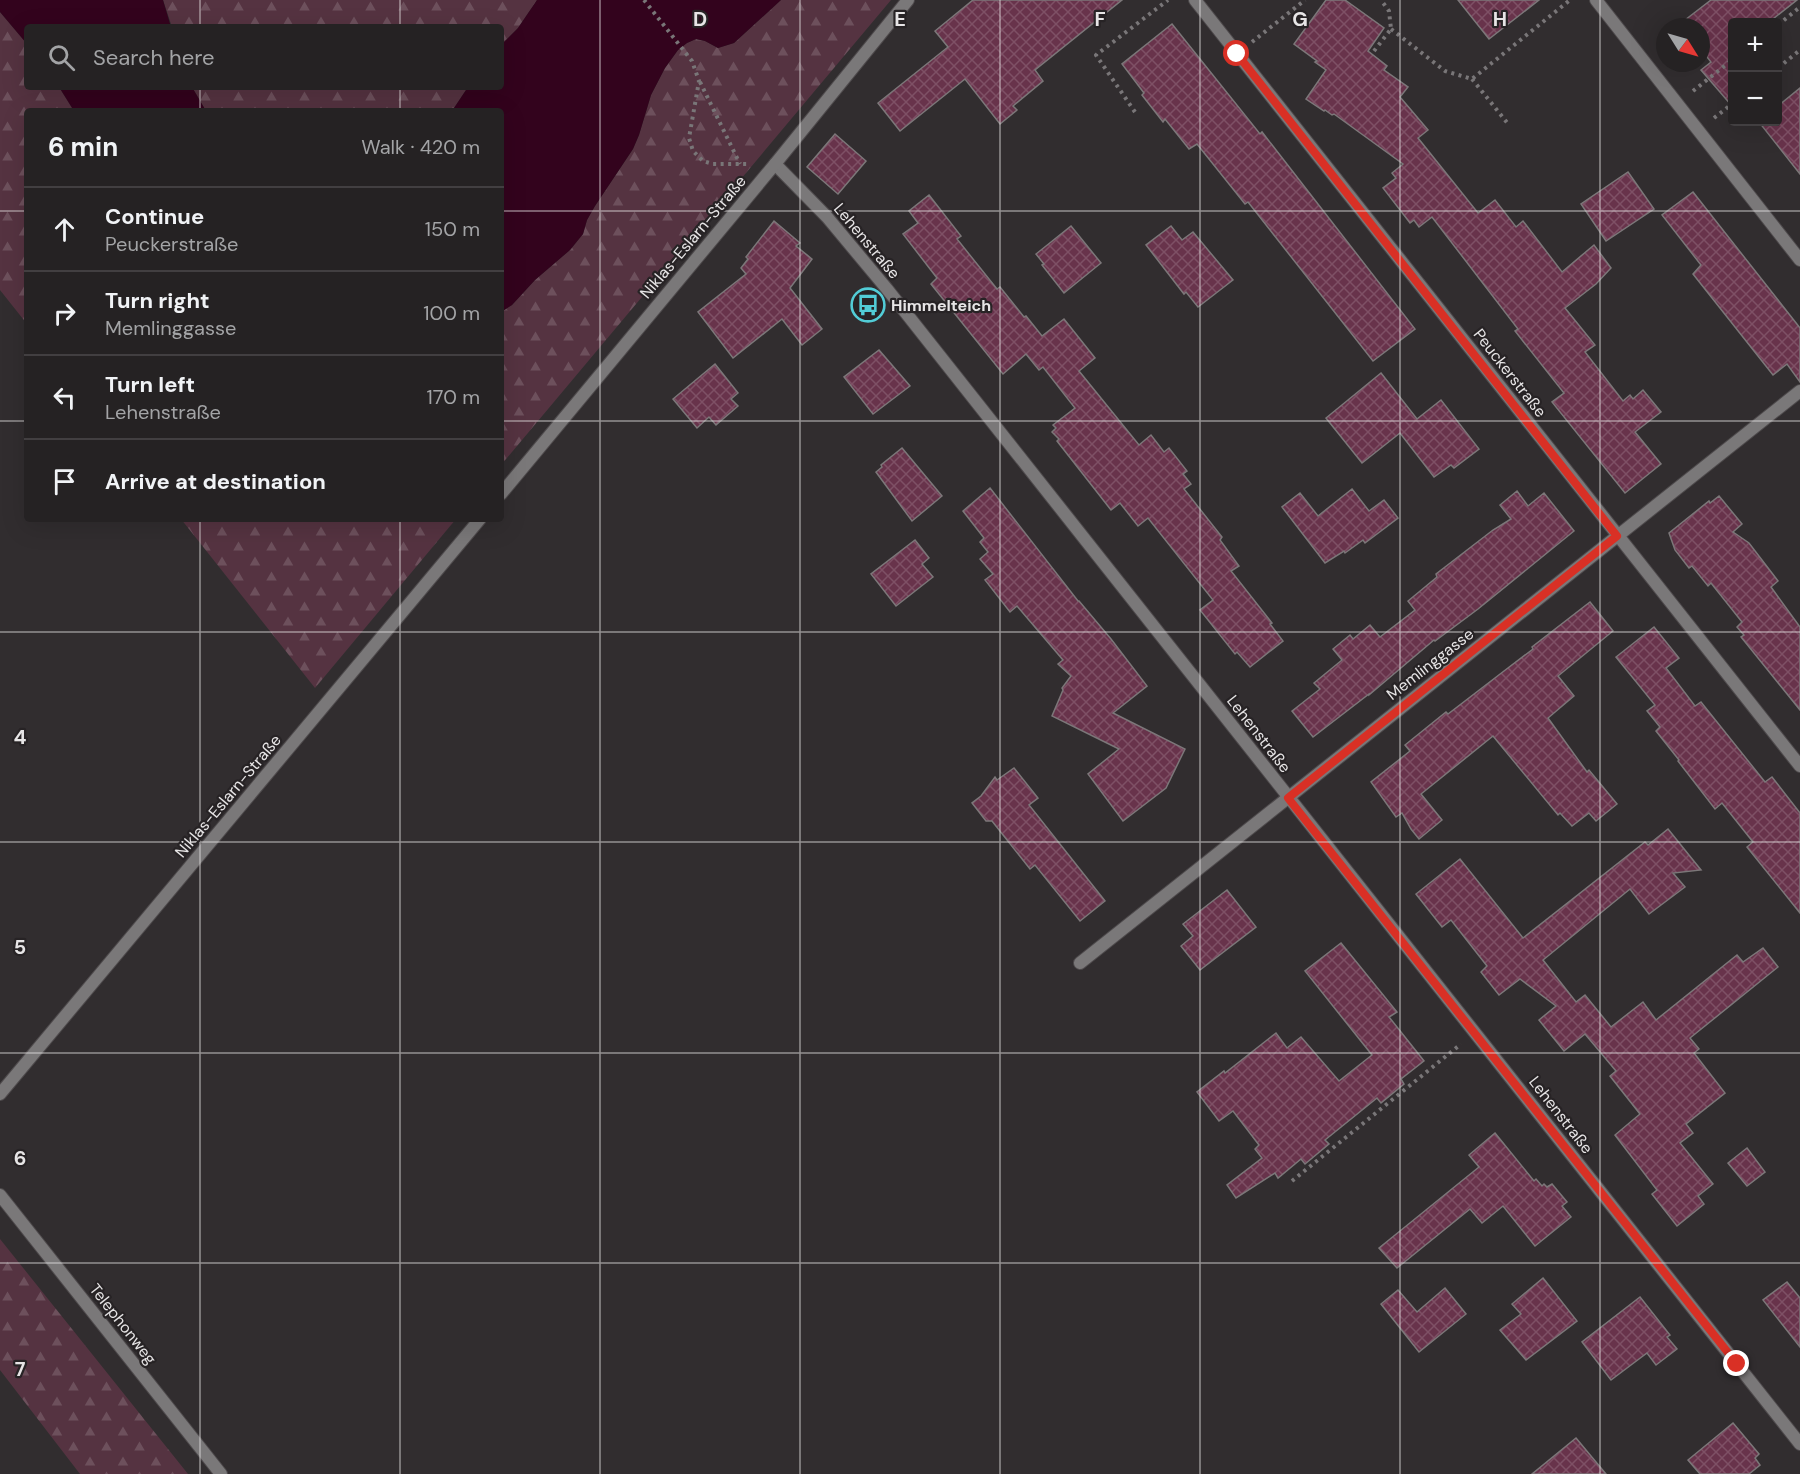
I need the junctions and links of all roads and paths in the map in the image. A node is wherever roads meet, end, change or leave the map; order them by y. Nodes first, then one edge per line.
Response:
1 (644, 0) edge
2 (908, 0) edge
3 (1168, 0) edge
4 (1195, 0) edge
5 (1305, 0) edge
6 (1381, 0) edge
7 (1570, 0) edge
8 (1596, 0) edge
9 (1800, 7) edge
10 (1782, 22) edge
11 (1391, 29) junction
12 (1374, 51) dead end
13 (1800, 51) edge
14 (1237, 54) junction
15 (1728, 63) edge
16 (1782, 65) edge
17 (1472, 79) junction
18 (699, 81) junction
19 (1677, 103) junction
20 (1135, 112) dead end
21 (1509, 125) dead end
22 (740, 164) junction
23 (775, 164) junction
24 (1800, 260) edge
25 (1800, 391) edge
26 (504, 490) edge
27 (477, 522) edge
28 (1617, 536) junction
29 (1800, 766) edge
30 (1288, 798) junction
31 (1080, 963) dead end
32 (1474, 1033) junction
33 (0, 1094) edge
34 (1292, 1181) dead end
35 (0, 1195) edge
36 (1800, 1444) edge
37 (221, 1474) edge

1 - 18 path
2 - 23 street, Niklas-Eslarn-Straße
3 - 20 path
4 - 14 street, Peuckerstraße
5 - 14 path
6 - 11 path
7 - 17 path
8 - 19 street
9 - 10 path
11 - 12 path
11 - 17 path
13 - 16 path
14 - 28 street, Peuckerstraße
15 - 19 path
17 - 21 path
18 - 22 path
18 - 22 path
19 - 24 street
22 - 23 path
23 - 26 street, Niklas-Eslarn-Straße
23 - 30 street, Lehenstraße
25 - 28 street, Memlinggasse
27 - 33 street, Niklas-Eslarn-Straße
28 - 29 street, Peuckerstraße
28 - 30 street, Memlinggasse
30 - 31 street, Memlinggasse
30 - 32 street, Lehenstraße
32 - 34 path
32 - 36 street, Lehenstraße
35 - 37 street, Telephonweg

